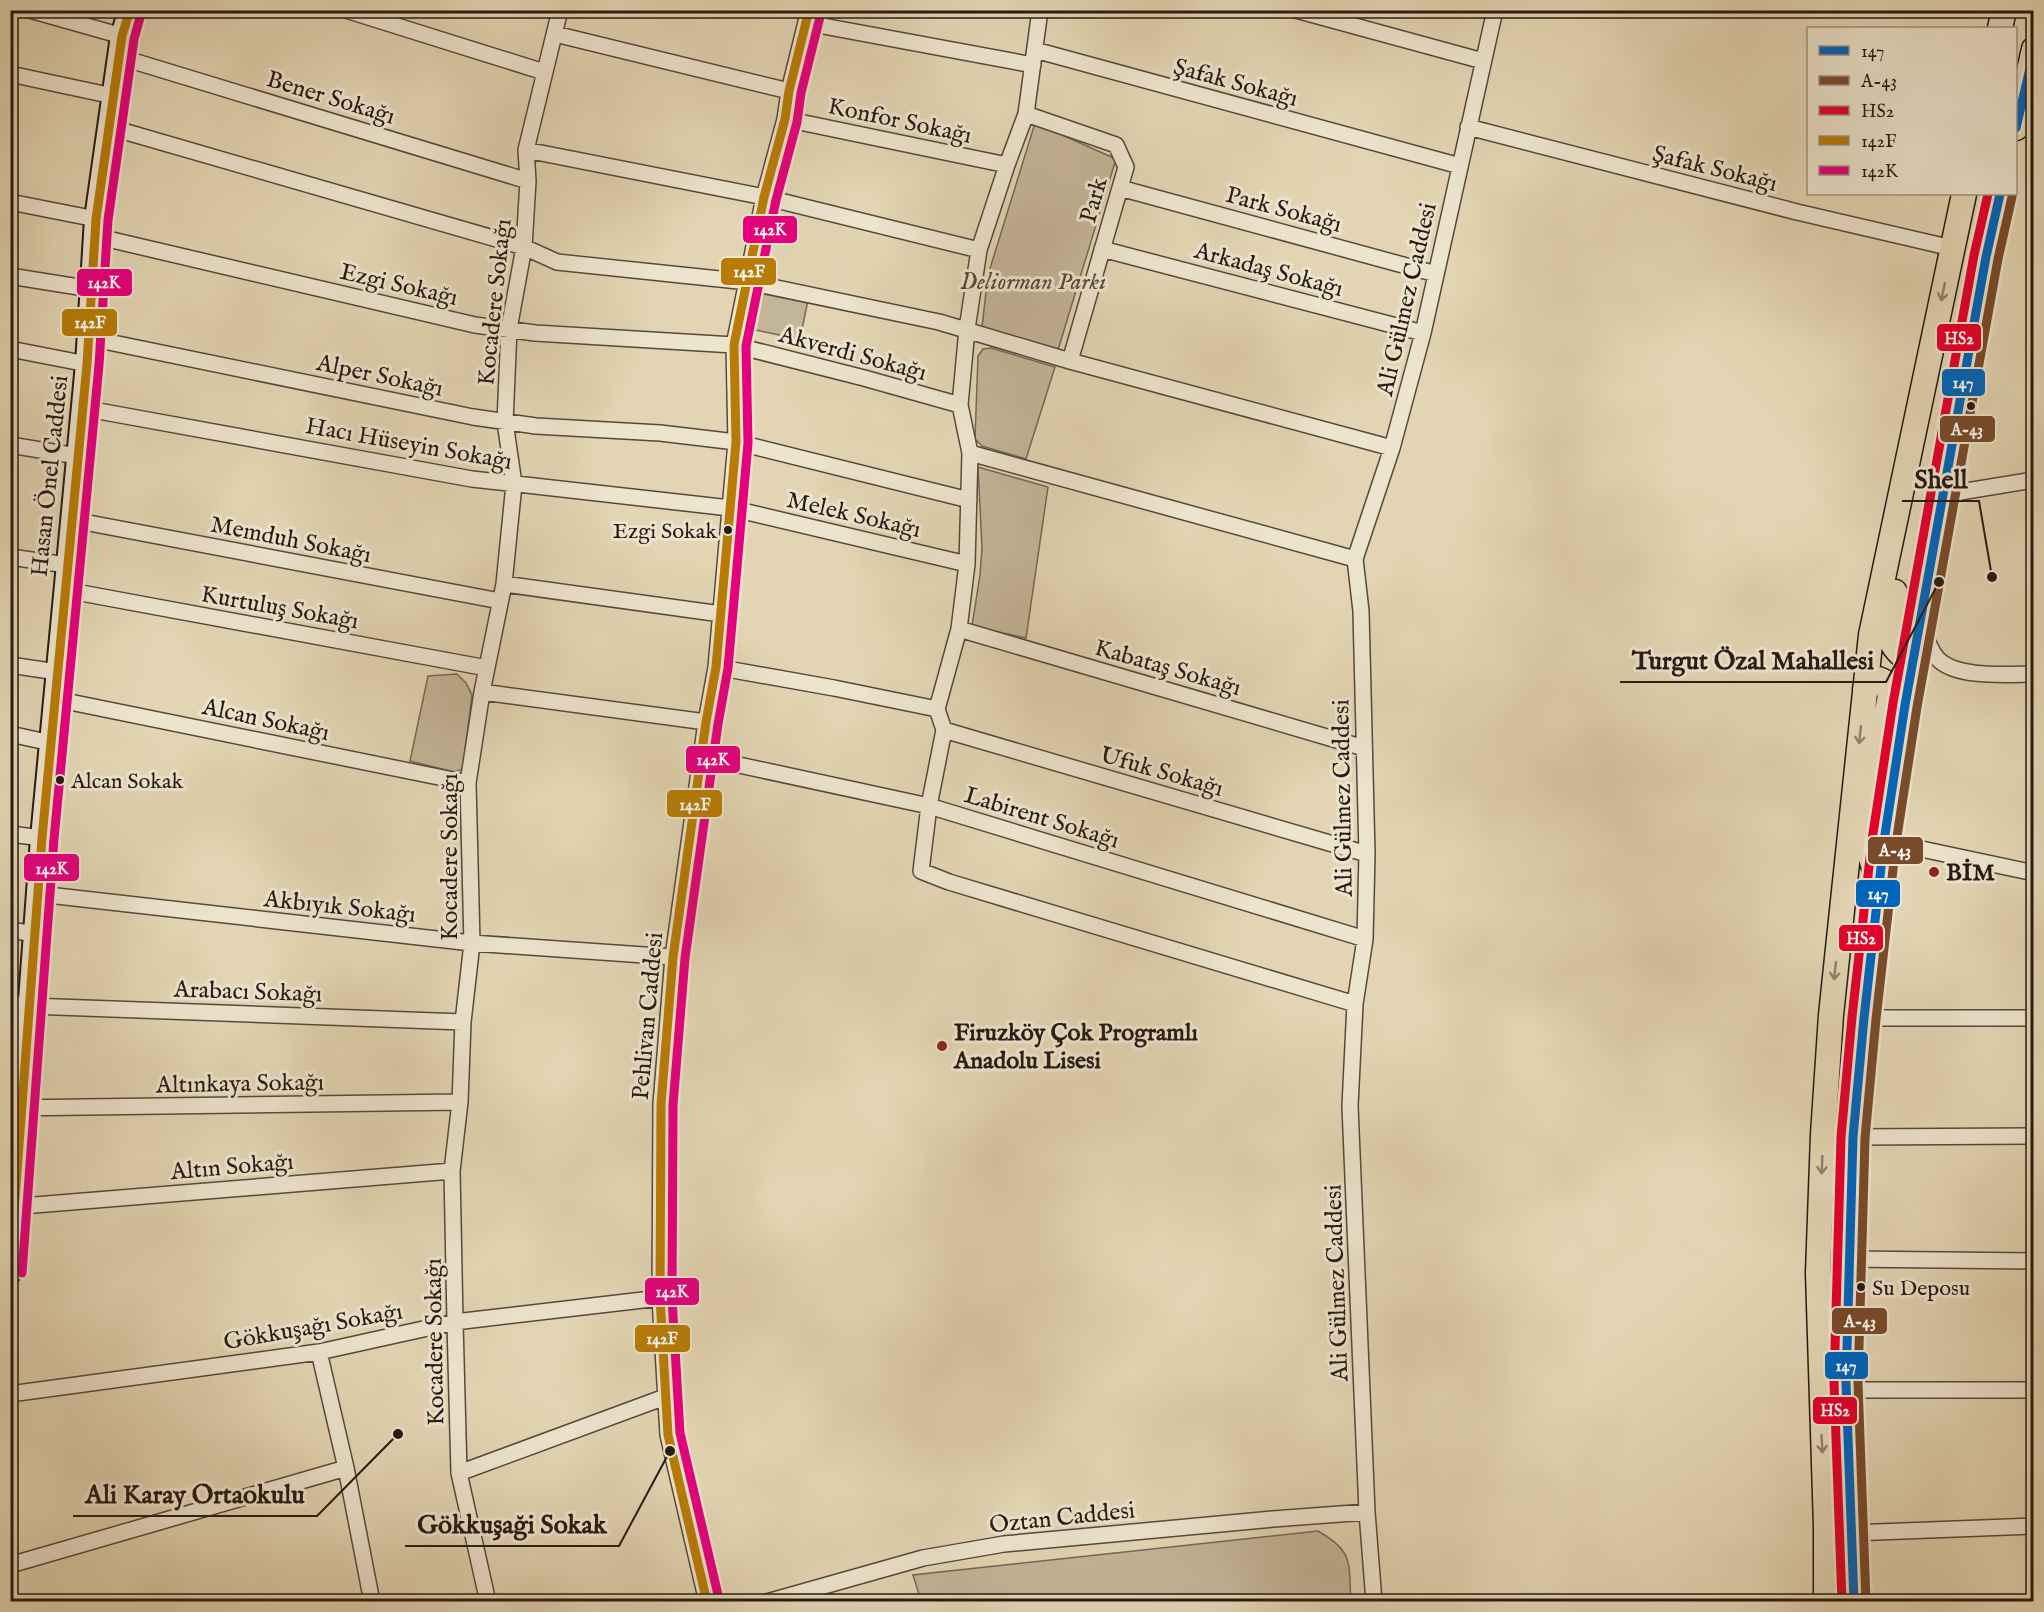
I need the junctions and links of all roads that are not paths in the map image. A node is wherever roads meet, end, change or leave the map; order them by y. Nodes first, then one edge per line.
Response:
1 (30, 10) edge
2 (130, 10) edge
3 (346, 10) edge
4 (561, 10) edge
5 (1040, 10) edge
6 (1296, 10) edge
7 (1495, 10) edge
8 (2004, 10) edge
9 (808, 17) edge
10 (2000, 27) edge
11 (555, 34) junction
12 (121, 47) junction
13 (2034, 49) edge
14 (1034, 58) junction
15 (1483, 61) junction
16 (544, 72) junction
17 (10, 74) edge
18 (789, 91) junction
19 (113, 96) junction
20 (1026, 114) junction
21 (785, 119) junction
22 (2017, 124) edge
23 (109, 127) junction
24 (1468, 127) junction
25 (526, 150) junction
26 (1007, 165) junction
27 (1460, 166) junction
28 (528, 181) junction
29 (1120, 188) junction
30 (1964, 195) edge
31 (2000, 195) edge
32 (764, 197) junction
33 (10, 202) edge
34 (96, 227) junction
35 (524, 247) junction
36 (1952, 248) junction
37 (1102, 249) junction
38 (979, 250) junction
39 (1436, 274) junction
40 (10, 276) edge
41 (748, 282) junction
42 (91, 289) junction
43 (509, 329) junction
44 (967, 329) junction
45 (1423, 333) junction
46 (89, 338) junction
47 (734, 345) junction
48 (10, 349) edge
49 (1070, 361) junction
50 (87, 364) junction
51 (960, 405) junction
52 (82, 408) junction
53 (505, 422) junction
54 (736, 442) junction
55 (10, 445) edge
56 (1392, 448) junction
57 (970, 453) junction
58 (77, 456) junction
59 (2034, 480) edge
60 (514, 484) junction
61 (1942, 495) junction
62 (969, 500) junction
63 (1899, 505) junction
64 (730, 508) junction
65 (73, 520) junction
66 (10, 557) edge
67 (1355, 560) junction
68 (967, 564) junction
69 (67, 565) junction
70 (504, 585) junction
71 (64, 590) junction
72 (500, 601) junction
73 (721, 614) junction
74 (1920, 621) junction
75 (959, 629) junction
76 (1912, 662) junction
77 (1945, 664) junction
78 (10, 665) edge
79 (716, 667) junction
80 (487, 668) junction
81 (57, 672) junction
82 (2034, 674) edge
83 (1865, 689) junction
84 (482, 692) junction
85 (55, 699) junction
86 (937, 709) junction
87 (706, 722) junction
88 (944, 730) junction
89 (10, 734) edge
90 (51, 744) junction
91 (1364, 748) junction
92 (702, 757) junction
93 (468, 783) junction
94 (929, 806) junction
95 (10, 834) edge
96 (42, 838) junction
97 (1884, 840) junction
98 (1367, 855) junction
99 (2034, 873) edge
100 (1879, 885) junction
101 (39, 894) junction
102 (10, 930) edge
103 (35, 934) junction
104 (1365, 939) junction
105 (472, 943) junction
106 (673, 957) junction
107 (1355, 1004) junction
108 (20, 1005) edge
109 (1864, 1018) junction
110 (2034, 1018) edge
111 (463, 1022) junction
112 (460, 1102) junction
113 (16, 1108) edge
114 (2034, 1136) edge
115 (1853, 1137) junction
116 (452, 1171) junction
117 (13, 1207) edge
118 (1848, 1259) junction
119 (2034, 1261) edge
120 (10, 1272) edge
121 (660, 1298) junction
122 (455, 1322) junction
123 (319, 1352) junction
124 (1846, 1390) junction
125 (2034, 1390) edge
126 (10, 1394) edge
127 (665, 1397) junction
128 (346, 1468) junction
129 (459, 1473) junction
130 (1367, 1512) junction
131 (2034, 1526) edge
132 (1851, 1533) junction
133 (10, 1565) edge
134 (372, 1602) edge
135 (488, 1602) edge
136 (707, 1602) edge
137 (766, 1602) edge
138 (1374, 1602) edge
139 (1826, 1602) edge
140 (1854, 1602) edge

1 - 12 street, Bener Sokağı
2 - 12 main road, Hasan Önel Caddesi
3 - 16 street
4 - 11 street, Kocadere Sokağı
5 - 14 street
6 - 15 street
7 - 15 street, Ali Gülmez Caddesi
8 - 10 main road
9 - 14 street, Şafak Sokağı
9 - 18 street, Pehlivan Caddesi
11 - 16 street, Kocadere Sokağı
11 - 18 street
12 - 19 main road, Hasan Önel Caddesi
12 - 28 street, Bener Sokağı
13 - 22 main road
14 - 20 street
14 - 27 street, Şafak Sokağı
15 - 24 street, Ali Gülmez Caddesi
16 - 25 street, Kocadere Sokağı
17 - 19 street
18 - 21 street, Pehlivan Caddesi
19 - 23 main road, Hasan Önel Caddesi
20 - 26 street
20 - 29 street, Park
21 - 26 street, Konfor Sokağı
21 - 32 street, Pehlivan Caddesi
23 - 34 main road, Hasan Önel Caddesi
23 - 35 street
24 - 27 street, Ali Gülmez Caddesi
24 - 36 street, Şafak Sokağı
25 - 28 street, Kocadere Sokağı
25 - 32 street
26 - 38 street
27 - 39 street, Ali Gülmez Caddesi
28 - 35 street, Kocadere Sokağı
29 - 37 street, Park
29 - 39 street, Park Sokağı
30 - 36 main road
31 - 61 main road
32 - 38 street
32 - 41 street, Pehlivan Caddesi
33 - 34 street, Ezgi Sokağı
34 - 42 main road, Hasan Önel Caddesi
34 - 43 street, Ezgi Sokağı
35 - 41 street
35 - 43 street, Kocadere Sokağı
36 -> 63 main road
37 - 45 street, Arkadaş Sokağı
37 - 49 street, Park
38 - 44 street
39 - 45 street, Ali Gülmez Caddesi
40 - 42 street
41 - 44 street
41 - 47 street, Pehlivan Caddesi
42 - 46 main road, Hasan Önel Caddesi
43 - 47 street, Ezgi Sokağı
43 - 53 street, Kocadere Sokağı
44 - 49 street
44 - 51 street
45 - 56 street, Ali Gülmez Caddesi
46 - 50 main road, Hasan Önel Caddesi
46 - 53 street, Alper Sokağı
47 - 51 street, Akverdi Sokağı
47 - 54 street, Pehlivan Caddesi
48 - 50 street
49 - 56 street
50 - 52 main road, Hasan Önel Caddesi
51 - 57 street
52 - 58 main road, Hasan Önel Caddesi
52 - 60 street, Hacı Hüseyin Sokağı
53 - 54 street, Alper Sokağı
53 - 60 street, Kocadere Sokağı
54 - 62 street, Alper Sokağı
54 - 64 street, Pehlivan Caddesi
55 - 58 street
56 - 67 street, Ali Gülmez Caddesi
57 - 62 street
57 - 67 street
58 - 65 main road, Hasan Önel Caddesi
59 - 61 street
60 - 64 street, Hacı Hüseyin Sokağı
60 - 70 street, Kocadere Sokağı
61 - 74 main road
62 - 68 street
63 - 76 main road
63 - 83 main road
64 - 68 street, Melek Sokağı
64 - 73 street, Pehlivan Caddesi
65 - 69 main road, Hasan Önel Caddesi
65 - 72 street, Memduh Sokağı
66 - 69 street
67 - 91 street, Ali Gülmez Caddesi
68 - 75 street
69 - 71 main road, Hasan Önel Caddesi
70 - 72 street, Kocadere Sokağı
70 - 73 street
71 - 80 street, Kurtuluş Sokağı
71 - 81 main road, Hasan Önel Caddesi
72 - 80 street, Kocadere Sokağı
73 - 79 street, Pehlivan Caddesi
74 - 76 main road
74 - 77 street
75 - 86 street
75 - 91 street, Kabataş Sokağı
76 - 77 street
76 - 97 main road
77 - 82 street
78 - 81 street
79 - 86 street
79 - 87 street, Pehlivan Caddesi
80 - 84 street, Kocadere Sokağı
81 - 85 main road, Hasan Önel Caddesi
83 - 100 main road
83 -> 139 main road
84 - 87 street
84 - 93 street, Kocadere Sokağı
85 - 90 main road, Hasan Önel Caddesi
85 - 93 street, Alcan Sokağı
86 - 88 street
87 - 92 street, Pehlivan Caddesi
88 - 94 street
88 - 98 street, Ufuk Sokağı
89 - 90 street
90 - 96 main road, Hasan Önel Caddesi
91 - 98 street, Ali Gülmez Caddesi
92 - 94 street, Labirent Sokağı
92 - 106 street, Pehlivan Caddesi
93 - 105 street, Kocadere Sokağı
94 - 104 street, Labirent Sokağı
94 - 107 street
95 - 96 street
96 - 101 main road, Hasan Önel Caddesi
97 - 99 street
97 - 100 main road
98 - 104 street, Ali Gülmez Caddesi
100 - 109 main road
101 - 103 main road, Hasan Önel Caddesi
101 - 105 street, Akbıyık Sokağı
102 - 103 street
103 - 108 main road, Hasan Önel Caddesi
104 - 107 street, Ali Gülmez Caddesi
105 - 106 street, Akbıyık Sokağı
105 - 111 street, Kocadere Sokağı
106 - 121 street, Pehlivan Caddesi
107 - 130 street, Ali Gülmez Caddesi
108 - 111 street, Arabacı Sokağı
108 - 113 main road, Hasan Önel Caddesi
109 - 110 street
109 - 115 main road
111 - 112 street, Kocadere Sokağı
112 - 113 street, Altınkaya Sokağı
112 - 116 street, Kocadere Sokağı
113 - 117 main road, Hasan Önel Caddesi
114 - 115 street
115 - 118 main road
116 - 117 street, Altın Sokağı
116 - 122 street, Kocadere Sokağı
117 - 120 main road, Hasan Önel Caddesi
118 - 119 street
118 - 124 main road
121 - 122 street, Gökkuşağı Sokağı
121 - 127 street, Pehlivan Caddesi
122 - 123 street, Gökkuşağı Sokağı
122 - 129 street, Kocadere Sokağı
123 - 126 street, Gökkuşağı Sokağı
123 - 128 street
124 - 125 street
124 - 132 main road
127 - 129 street
127 - 136 street, Pehlivan Caddesi
128 - 133 street
128 - 134 street
129 - 135 street, Kocadere Sokağı
130 - 137 street, Oztan Caddesi
130 - 138 street, Ali Gülmez Caddesi
131 - 132 street
132 - 140 main road

